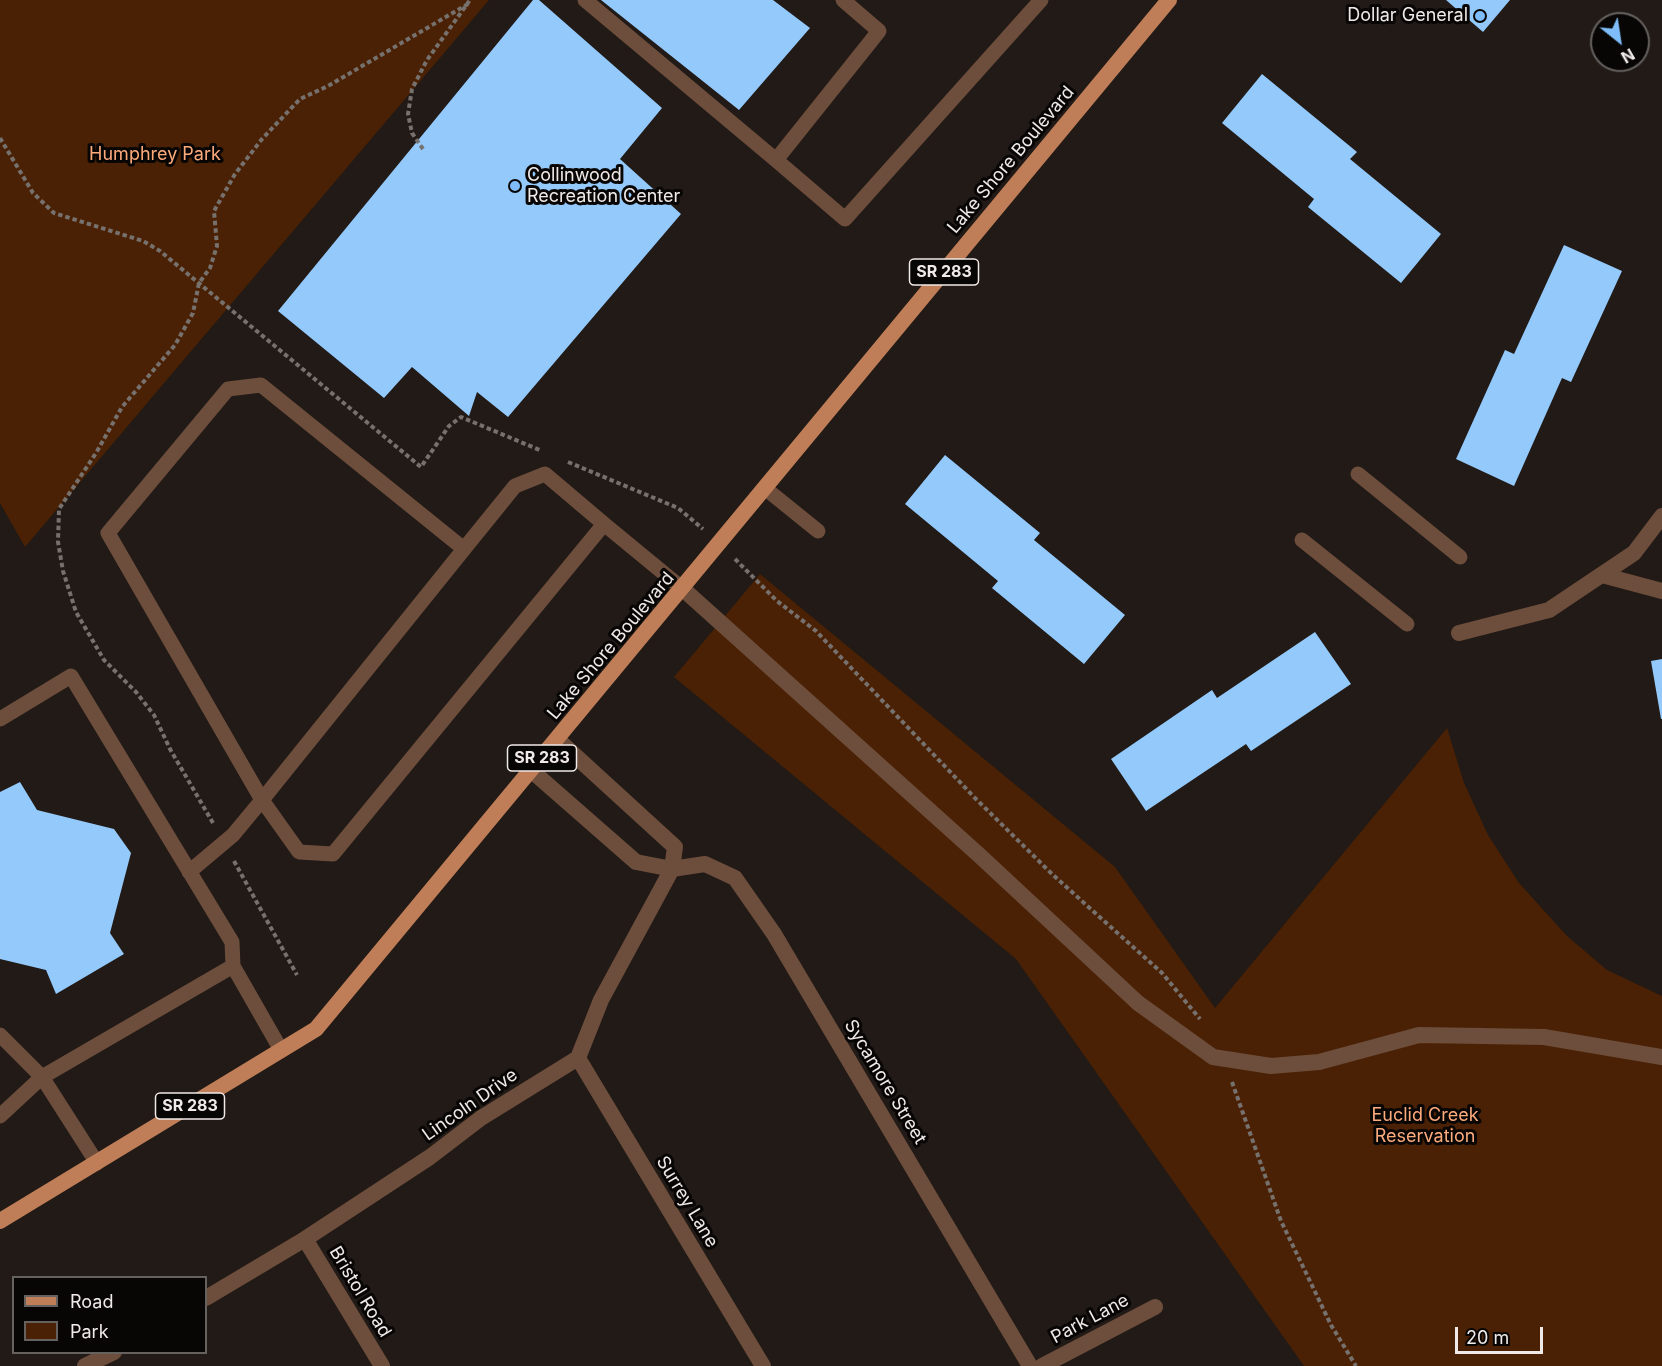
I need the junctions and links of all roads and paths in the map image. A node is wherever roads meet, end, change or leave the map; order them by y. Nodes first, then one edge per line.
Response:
1 (585, 0) edge
2 (843, 0) edge
3 (1041, 0) edge
4 (469, 2) edge
5 (1163, 2) edge
6 (0, 138) edge
7 (423, 149) dead end
8 (776, 160) junction
9 (199, 283) junction
10 (421, 467) dead end
11 (1358, 474) dead end
12 (766, 489) junction
13 (678, 508) dead end
14 (1662, 516) edge
15 (604, 524) junction
16 (818, 531) dead end
17 (1302, 540) dead end
18 (720, 544) junction
19 (464, 549) junction
20 (1460, 557) dead end
21 (748, 572) dead end
22 (1602, 574) junction
23 (683, 589) junction
24 (1662, 591) edge
25 (1407, 624) dead end
26 (1459, 633) dead end
27 (0, 719) edge
28 (558, 740) junction
29 (532, 771) junction
30 (262, 800) junction
31 (224, 842) junction
32 (672, 869) junction
33 (189, 872) junction
34 (233, 966) junction
35 (297, 975) dead end
36 (1201, 1020) dead end
37 (0, 1035) edge
38 (281, 1050) junction
39 (1662, 1057) edge
40 (578, 1058) junction
41 (42, 1077) junction
42 (1232, 1083) dead end
43 (0, 1116) edge
44 (96, 1162) junction
45 (0, 1221) edge
46 (305, 1239) junction
47 (207, 1297) edge
48 (1155, 1307) dead end
49 (112, 1354) edge
50 (85, 1366) edge
51 (382, 1366) edge
52 (763, 1366) edge
53 (1030, 1366) edge
54 (1042, 1366) edge
55 (1356, 1366) edge

1 - 8 lane
2 - 8 lane
3 - 8 lane
4 - 7 path
4 - 9 path
5 - 12 main road, Lake Shore Boulevard / SR 283
6 - 9 path
9 - 10 path
9 - 31 path
11 - 20 lane
12 - 16 lane
12 - 18 main road, Lake Shore Boulevard / SR 283
13 - 18 path
14 - 22 street
15 - 19 lane
15 - 23 lane
15 - 30 lane
17 - 25 lane
18 - 23 main road, Lake Shore Boulevard / SR 283
19 - 30 lane
19 - 30 lane
21 - 36 path
22 - 24 street
22 - 26 street
23 - 28 main road, Lake Shore Boulevard / SR 283
23 - 39 street
27 - 33 lane
28 - 29 main road, Lake Shore Boulevard / SR 283
28 - 32 street
29 - 32 street, Sycamore Street
29 - 38 main road, Lake Shore Boulevard / SR 283
30 - 31 lane
31 - 33 lane
31 - 35 path
32 - 40 street
32 - 53 street, Sycamore Street
33 - 34 lane
34 - 38 lane
34 - 41 lane
37 - 41 lane
38 - 44 main road, Lake Shore Boulevard / SR 283
40 - 46 street, Lincoln Drive
40 - 52 street, Surrey Lane
41 - 43 lane
41 - 44 lane
42 - 55 path
44 - 45 main road, Lake Shore Boulevard / SR 283
46 - 47 street, Lincoln Drive
46 - 51 street, Bristol Road
48 - 54 street, Park Lane
49 - 50 street

